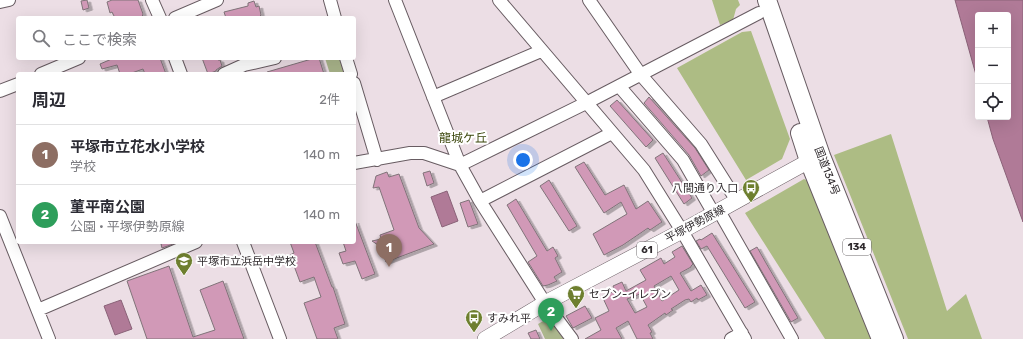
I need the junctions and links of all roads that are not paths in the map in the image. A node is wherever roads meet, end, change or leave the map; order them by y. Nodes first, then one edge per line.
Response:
1 (9, 0) edge
2 (152, 0) edge
3 (217, 0) edge
4 (330, 0) edge
5 (395, 0) edge
6 (498, 0) edge
7 (589, 0) edge
8 (0, 2) edge
9 (760, 4) edge
10 (159, 16) edge
11 (180, 16) edge
12 (334, 16) edge
13 (541, 51) junction
14 (74, 60) edge
15 (176, 60) edge
16 (267, 60) edge
17 (347, 60) edge
18 (46, 72) edge
19 (180, 72) edge
20 (229, 72) edge
21 (350, 72) edge
22 (641, 75) junction
23 (16, 85) edge
24 (619, 86) junction
25 (356, 89) edge
26 (0, 91) edge
27 (433, 97) junction
28 (586, 103) junction
29 (612, 133) junction
30 (815, 158) junction
31 (378, 160) junction
32 (356, 163) edge
33 (460, 166) junction
34 (480, 201) junction
35 (737, 201) junction
36 (716, 213) junction
37 (0, 216) edge
38 (8, 231) edge
39 (682, 231) junction
40 (191, 244) edge
41 (244, 244) edge
42 (545, 303) junction
43 (38, 310) junction
44 (743, 336) edge
45 (49, 339) edge
46 (280, 339) edge
47 (485, 339) edge
48 (572, 339) edge
49 (730, 339) edge
50 (792, 339) edge
51 (880, 339) edge
52 (894, 339) edge

1 - 8 street
2 - 10 street
3 - 11 street
4 - 12 street
5 - 27 street
6 - 13 street
7 - 22 street
9 - 22 street
9 - 30 highway, 国道134号 / 134
13 - 27 street
13 - 28 street
14 - 18 street
15 - 19 street
16 - 20 street
17 - 21 street
22 - 24 street
22 - 35 street
23 - 26 street
24 - 28 street
24 - 36 street
25 - 31 street
27 - 33 street
28 - 29 street
28 - 33 street
29 - 34 street
29 - 39 street
30 - 35 main road, 平塚伊勢原線 / 61
30 - 51 highway, 国道134号 / 134
30 - 52 highway, 国道134号 / 134
31 - 32 street
31 - 33 street
33 - 34 street
34 - 42 street
35 - 36 main road, 平塚伊勢原線 / 61
36 - 39 main road, 平塚伊勢原線 / 61
36 - 50 street
37 - 38 street
38 - 43 street
39 - 42 main road, 平塚伊勢原線 / 61
39 - 44 street
40 - 43 street
41 - 46 street
42 - 47 main road, 平塚伊勢原線 / 61
42 - 48 street
43 - 45 street
44 - 49 street

